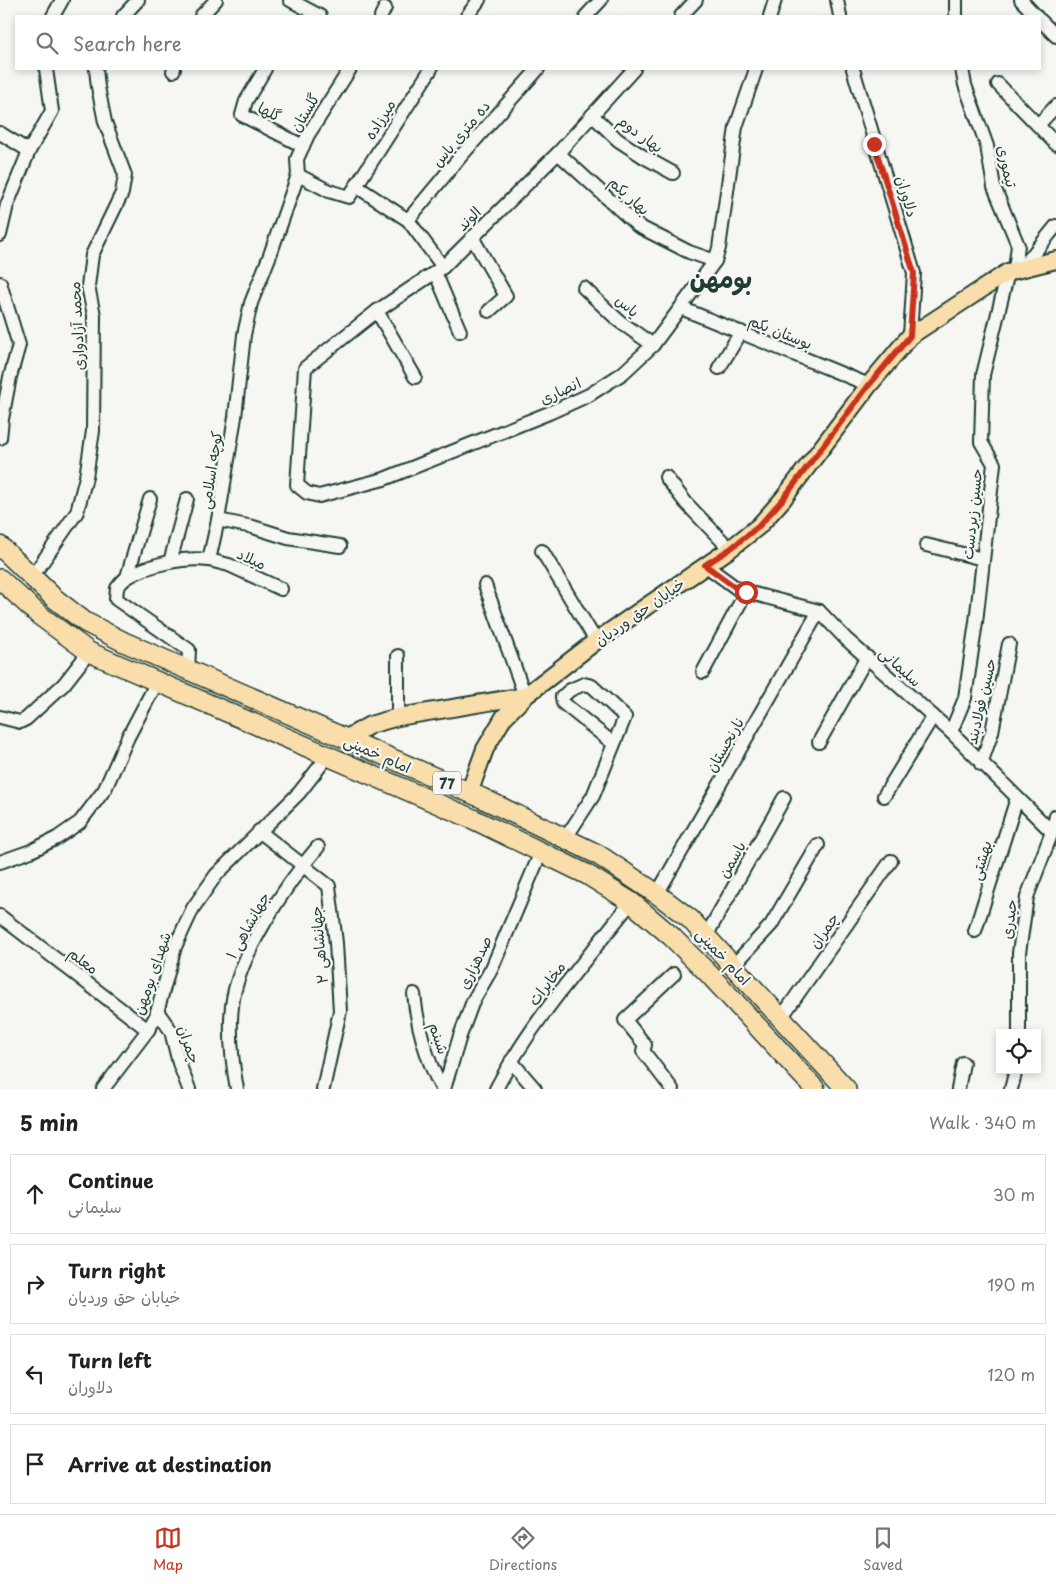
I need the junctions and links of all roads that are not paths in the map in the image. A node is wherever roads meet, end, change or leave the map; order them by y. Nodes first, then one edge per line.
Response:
1 (62, 0) edge
2 (138, 0) edge
3 (216, 0) edge
4 (290, 0) edge
5 (479, 0) edge
6 (601, 0) edge
7 (696, 0) edge
8 (775, 0) edge
9 (836, 0) edge
10 (956, 0) edge
11 (1021, 0) edge
12 (304, 13) edge
13 (54, 15) edge
14 (124, 15) edge
15 (202, 15) edge
16 (469, 15) edge
17 (587, 15) edge
18 (682, 15) edge
19 (770, 15) edge
20 (840, 15) edge
21 (956, 15) edge
22 (1035, 15) edge
23 (1041, 21) edge
24 (1056, 36) edge
25 (46, 70) edge
26 (96, 70) edge
27 (264, 70) edge
28 (349, 70) edge
29 (430, 70) edge
30 (537, 70) edge
31 (633, 70) edge
32 (756, 70) edge
33 (853, 70) edge
34 (962, 70) edge
35 (998, 84) dead end
36 (1056, 106) edge
37 (592, 115) junction
38 (1038, 125) junction
39 (0, 133) edge
40 (1056, 144) edge
41 (303, 146) junction
42 (29, 151) junction
43 (558, 153) junction
44 (673, 174) dead end
45 (298, 175) junction
46 (356, 186) junction
47 (408, 220) junction
48 (1056, 226) edge
49 (0, 235) edge
50 (472, 237) junction
51 (1056, 260) edge
52 (715, 261) junction
53 (439, 269) junction
54 (1015, 270) junction
55 (0, 283) edge
56 (584, 288) dead end
57 (681, 308) junction
58 (377, 311) junction
59 (489, 311) dead end
60 (460, 331) dead end
61 (741, 332) junction
62 (910, 336) junction
63 (653, 345) junction
64 (305, 368) joint
65 (719, 368) dead end
66 (415, 377) dead end
67 (869, 385) junction
68 (0, 438) edge
69 (666, 477) dead end
70 (150, 499) dead end
71 (187, 499) dead end
72 (218, 520) junction
73 (926, 545) dead end
74 (0, 546) edge
75 (340, 546) dead end
76 (730, 549) junction
77 (542, 550) dead end
78 (983, 559) junction
79 (209, 560) junction
80 (170, 562) junction
81 (705, 565) junction
82 (32, 577) junction
83 (127, 577) junction
84 (0, 579) edge
85 (485, 585) dead end
86 (281, 589) dead end
87 (746, 592) junction
88 (819, 611) junction
89 (596, 641) junction
90 (1009, 644) dead end
91 (89, 652) junction
92 (398, 656) dead end
93 (867, 657) junction
94 (188, 670) junction
95 (703, 672) dead end
96 (156, 682) junction
97 (525, 696) junction
98 (933, 716) junction
99 (0, 717) edge
100 (398, 717) junction
101 (951, 732) junction
102 (345, 739) junction
103 (819, 742) dead end
104 (614, 744) junction
105 (328, 756) junction
106 (981, 764) junction
107 (469, 793) junction
108 (884, 796) dead end
109 (784, 798) dead end
110 (1017, 798) junction
111 (1056, 816) edge
112 (260, 831) junction
113 (1052, 832) junction
114 (566, 839) junction
115 (818, 845) dead end
116 (318, 847) dead end
117 (541, 852) junction
118 (891, 860) dead end
119 (0, 862) edge
120 (303, 865) junction
121 (657, 894) junction
122 (631, 902) junction
123 (0, 916) edge
124 (975, 931) dead end
125 (706, 936) junction
126 (733, 966) junction
127 (674, 974) dead end
128 (414, 994) dead end
129 (157, 1011) junction
130 (781, 1018) junction
131 (1019, 1029) edge
132 (148, 1030) junction
133 (510, 1061) junction
134 (963, 1063) dead end
135 (1015, 1074) edge
136 (102, 1089) edge
137 (189, 1089) edge
138 (237, 1089) edge
139 (323, 1089) edge
140 (443, 1089) edge
141 (496, 1089) edge
142 (535, 1089) edge
143 (672, 1089) edge
144 (815, 1089) edge
145 (846, 1089) edge
146 (958, 1089) edge
147 (1011, 1089) edge

1 - 13 street
2 - 14 street
3 - 15 street
4 - 12 street
5 - 16 street
6 - 17 street
7 - 18 street
8 - 19 street
9 - 20 street
10 - 21 street
11 - 22 street
23 - 24 street
25 - 42 street
26 - 82 street, محمد آزادواری
27 - 41 street, گلها
28 - 41 street, گلستان
29 - 46 street, میرزاده
30 - 47 street, ده متری یاس
31 - 37 street, الوند
32 - 52 street, انصاری
33 - 62 street, دلاوران
34 - 54 street, تیموری
35 - 38 street
36 - 38 street
37 - 43 street, الوند
37 - 44 street, بهار دوم
38 - 40 street
39 - 42 street
41 - 45 street, گلستان
42 - 49 street
43 - 50 street, الوند
43 - 52 street, بهار یکم
45 - 46 street
45 - 72 street, کوچه اسلامی
46 - 47 street
47 - 53 street
48 - 54 street
50 - 53 street, الوند
50 - 59 street
51 - 54 main road, خیابان حق وردیان
52 - 57 street, انصاری
53 - 58 street, الوند
53 - 60 street
54 - 62 main road, خیابان حق وردیان
54 - 78 street, حسین زبردست
55 - 68 street
56 - 63 street, یاس
57 - 61 street, بوستان یکم
57 - 63 street, انصاری
58 - 64 street, الوند
58 - 66 street
61 - 65 street
61 - 67 street, بوستان یکم
62 - 67 main road, خیابان حق وردیان
63 - 64 street, انصاری
67 - 76 main road, خیابان حق وردیان
69 - 76 street
70 - 83 street
71 - 80 street
72 - 75 street
72 - 79 street, کوچه اسلامی
73 - 78 street
74 - 82 highway, امام خمینی / 77
76 - 81 main road, خیابان حق وردیان
77 - 89 street
78 - 101 street, حسین زبردست
79 - 80 street
79 - 86 street, میلاد
80 - 83 street
81 - 87 street, سلیمانی
81 - 89 main road, خیابان حق وردیان
82 - 94 highway, امام خمینی / 77
83 - 94 street
84 - 91 highway, امام خمینی / 77
85 - 97 street
87 - 88 street, سلیمانی
87 - 95 street
88 - 93 street, سلیمانی
88 - 121 street, نارنجستان
89 - 97 main road, خیابان حق وردیان
90 - 106 street, حسین فولادبند
91 - 96 highway, امام خمینی / 77
91 - 99 street
92 - 100 street
93 - 98 street, سلیمانی
93 - 103 street
94 - 102 highway, امام خمینی / 77
96 - 105 highway, امام خمینی / 77
96 - 119 street
97 - 100 main road
97 - 107 main road, خیابان حق وردیان
98 - 101 street, سلیمانی
98 - 108 street
100 - 102 main road
101 - 106 street, سلیمانی
102 - 107 highway, امام خمینی / 77
104 - 104 street
104 - 114 street
105 - 112 street, شهدای بومهن
105 - 117 highway, امام خمینی / 77
106 - 110 street, سلیمانی
107 - 114 highway, امام خمینی / 77
109 - 125 street, یاسمن
110 - 113 street, سلیمانی
110 - 124 street, بهشتی
111 - 113 street, حیدری
112 - 120 street, جهانشاهی ۲
112 - 129 street, شهدای بومهن
113 - 131 street, حیدری
114 - 121 highway, امام خمینی / 77
115 - 126 street
116 - 120 street, جهانشاهی ۱
117 - 122 highway, امام خمینی / 77
117 - 140 street, صدهزاری
118 - 130 street, چمران
120 - 138 street, جهانشاهی ۱
120 - 139 street, جهانشاهی ۲
121 - 125 highway, امام خمینی / 77
122 - 133 street, مخابرات
122 - 144 highway, امام خمینی / 77
123 - 132 street, معلم
125 - 126 highway, امام خمینی / 77
126 - 130 highway, امام خمینی / 77
127 - 143 street
128 - 140 street, شبنم
129 - 132 street, شهدای بومهن
129 - 137 street, چمران
130 - 145 highway, امام خمینی / 77
132 - 136 street, شهدای بومهن
133 - 141 street, مخابرات
133 - 142 street
134 - 146 street
135 - 147 street

